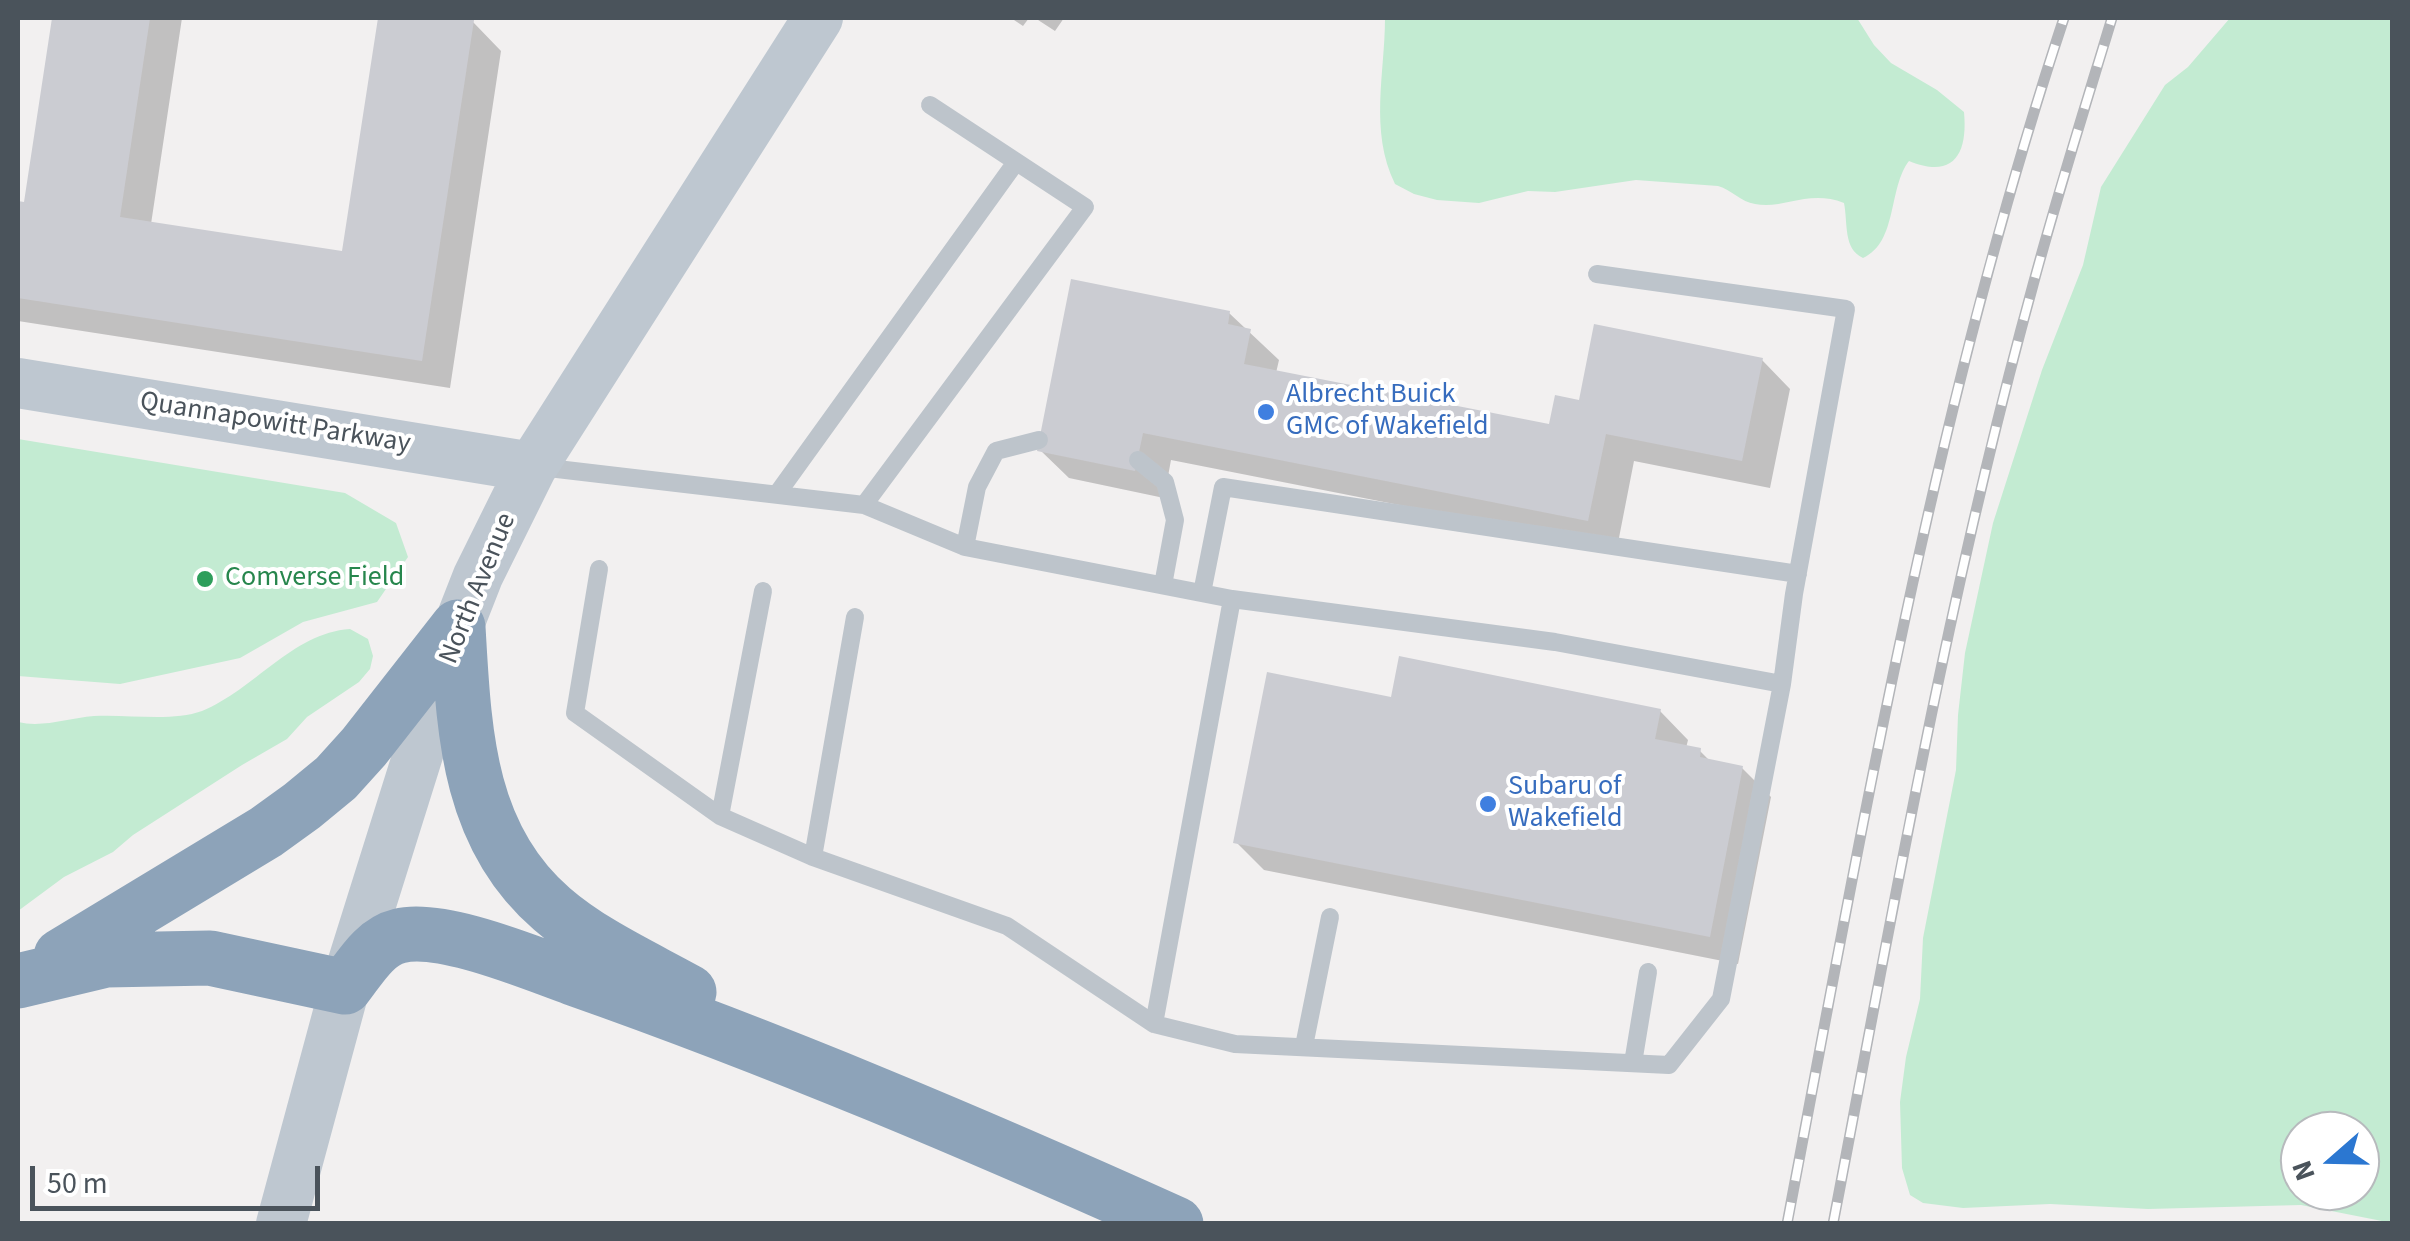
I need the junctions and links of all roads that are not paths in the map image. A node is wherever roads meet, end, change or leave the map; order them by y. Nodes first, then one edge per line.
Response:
1 (818, 18) edge
2 (930, 106) dead end
3 (1016, 162) junction
4 (1597, 274) dead end
5 (18, 383) edge
6 (1039, 440) dead end
7 (1138, 460) dead end
8 (532, 466) junction
9 (777, 494) junction
10 (864, 505) junction
11 (965, 547) junction
12 (598, 569) dead end
13 (1798, 574) junction
14 (1164, 585) junction
15 (763, 592) dead end
16 (1202, 593) junction
17 (1232, 600) junction
18 (854, 617) dead end
19 (458, 628) junction
20 (1782, 684) junction
21 (720, 816) junction
22 (814, 857) junction
23 (1330, 916) dead end
24 (1648, 972) dead end
25 (18, 981) edge
26 (346, 987) junction
27 (1154, 1024) junction
28 (1304, 1046) junction
29 (1633, 1063) junction
30 (843, 1079) junction
31 (281, 1224) edge
32 (1176, 1224) edge

1 - 8 street, North Avenue
2 - 3 lane
3 - 9 lane
3 - 10 lane
4 - 13 lane
5 - 8 street, Quannapowitt Parkway
6 - 11 lane
7 - 14 lane
8 - 9 lane
8 - 19 street, North Avenue
9 - 10 lane
10 - 11 lane
11 - 14 lane
12 - 21 lane
13 - 16 lane
13 - 20 lane
14 - 16 lane
15 - 21 lane
16 - 17 lane
17 - 20 lane
17 - 27 lane
18 - 22 lane
19 - 25 highway
19 - 26 street, North Avenue
19 - 30 highway
20 - 29 lane
21 - 22 lane
22 - 27 lane
23 - 28 lane
24 - 29 lane
25 - 26 highway
26 - 30 highway
26 - 31 street, North Avenue
27 - 28 lane
28 - 29 lane
30 - 32 highway

